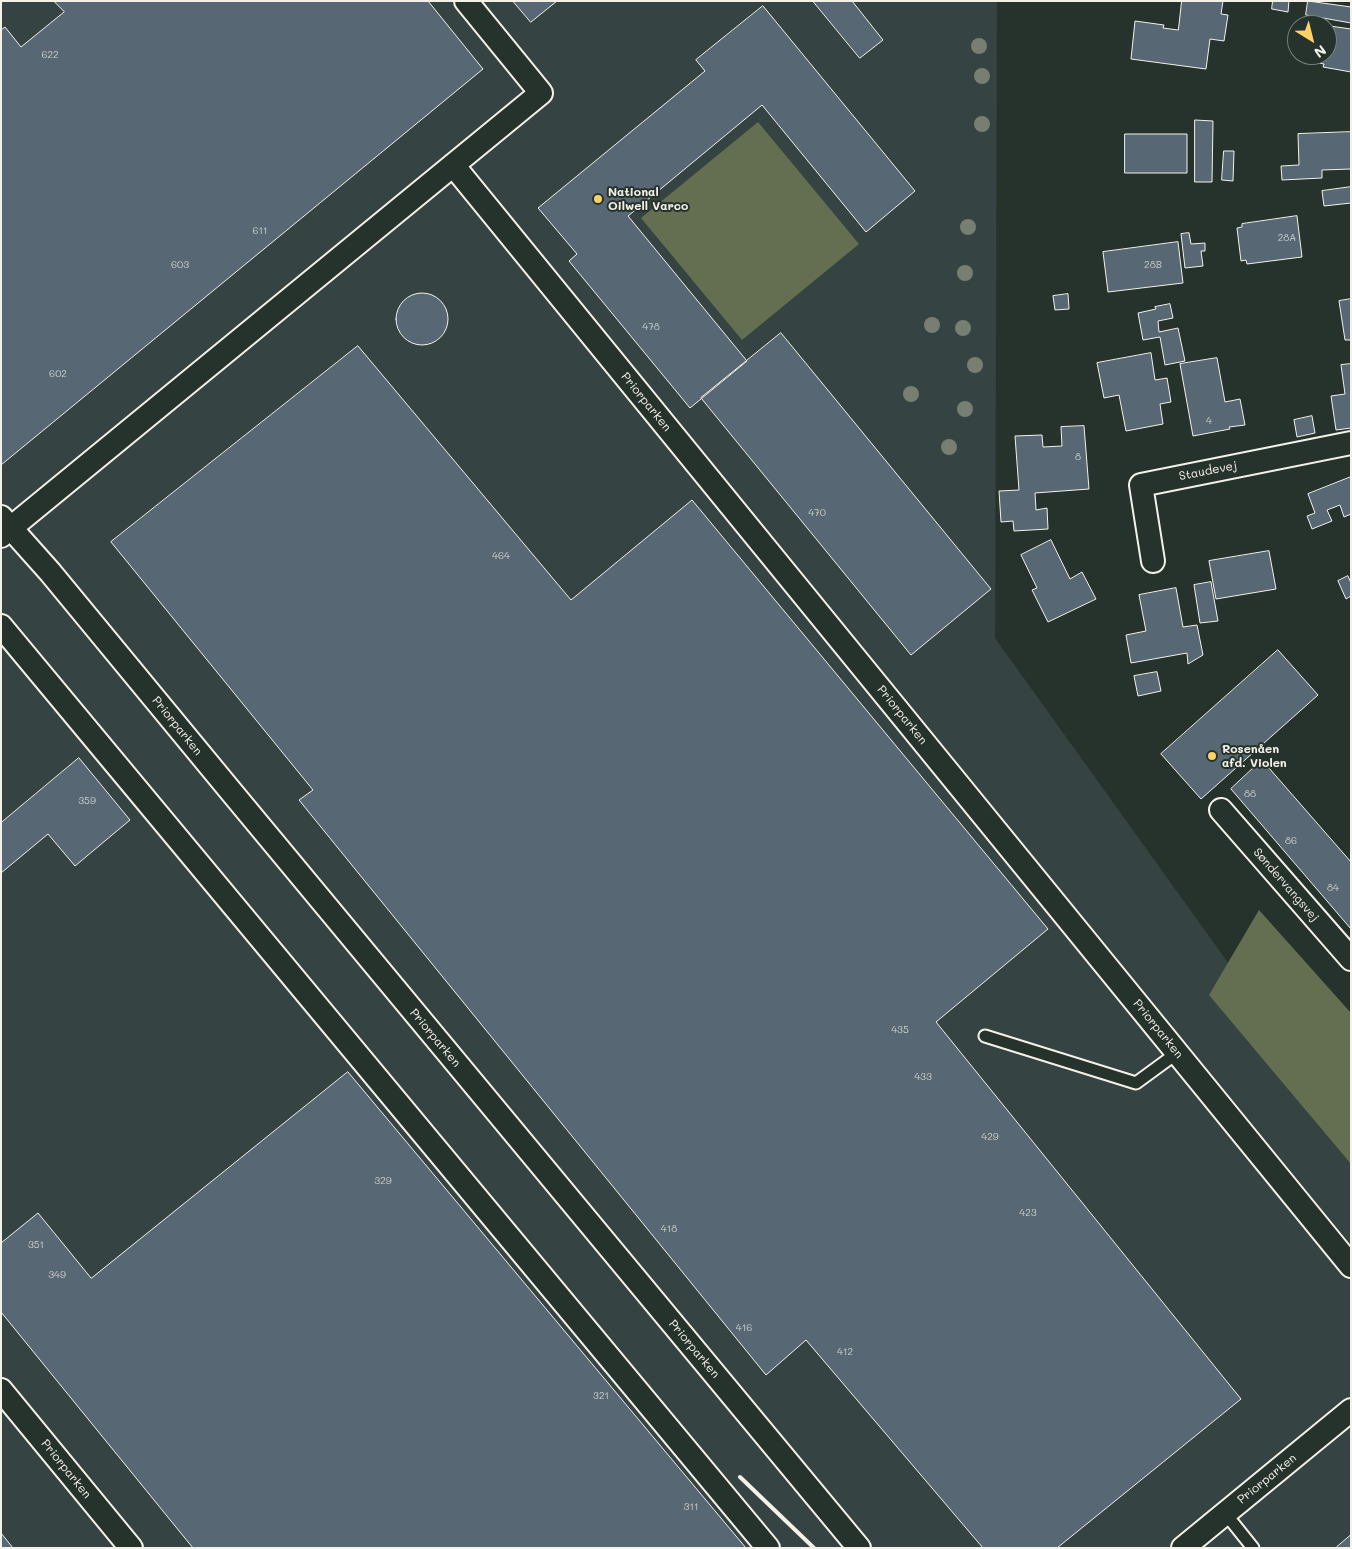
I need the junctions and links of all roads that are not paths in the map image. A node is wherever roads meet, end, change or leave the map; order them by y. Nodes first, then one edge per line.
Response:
1 (466, 1) edge
2 (453, 165) junction
3 (1351, 443) edge
4 (4, 527) edge
5 (1153, 560) dead end
6 (1, 626) edge
7 (1221, 810) dead end
8 (1351, 959) edge
9 (985, 1036) dead end
10 (1177, 1053) junction
11 (1351, 1266) edge
12 (1, 1390) edge
13 (1351, 1410) edge
14 (1225, 1513) junction
15 (131, 1548) edge
16 (768, 1548) edge
17 (859, 1548) edge
18 (1183, 1548) edge
19 (1253, 1548) edge

1 - 2 street, Priorparken
2 - 4 street, Priorparken
2 - 10 street, Priorparken
3 - 5 street, Staudevej
4 - 17 street, Priorparken
6 - 16 street
7 - 8 street, Søndervangsvej
9 - 10 lane
10 - 11 street, Priorparken
12 - 15 street, Priorparken
13 - 14 street, Priorparken
14 - 18 street, Priorparken
14 - 19 lane

